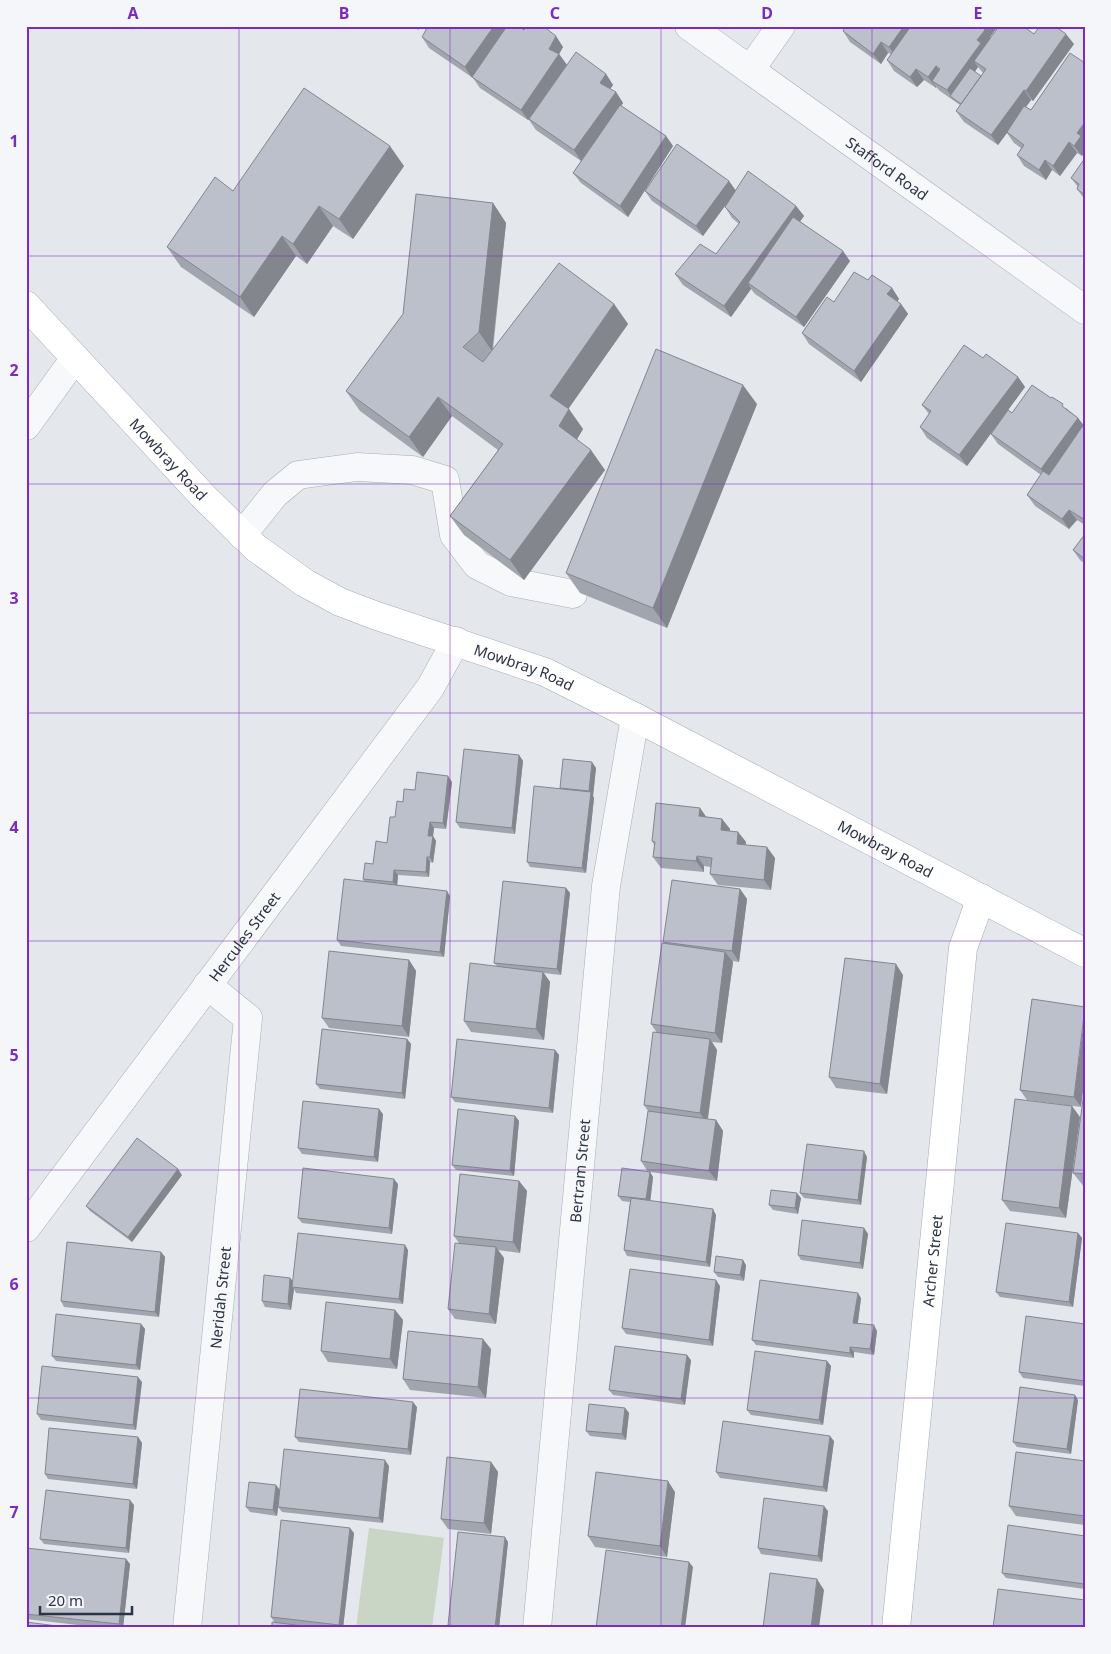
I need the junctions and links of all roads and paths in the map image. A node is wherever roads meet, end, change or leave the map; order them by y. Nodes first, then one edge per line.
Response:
1 (689, 26) edge
2 (781, 26) edge
3 (750, 70) junction
4 (26, 305) edge
5 (1085, 310) edge
6 (75, 358) junction
7 (26, 426) edge
8 (242, 535) junction
9 (574, 594) edge
10 (456, 641) junction
11 (635, 716) junction
12 (981, 898) junction
13 (1085, 954) edge
14 (206, 985) junction
15 (26, 1228) edge
16 (187, 1628) edge
17 (538, 1628) edge
18 (896, 1628) edge

1 - 3 street, Stafford Road
2 - 3 street
3 - 5 street, Stafford Road
4 - 6 main road, Mowbray Road
6 - 7 street
6 - 8 main road, Mowbray Road
8 - 9 street
8 - 10 main road, Mowbray Road
10 - 11 main road, Mowbray Road
10 - 14 street, Hercules Street
11 - 12 main road, Mowbray Road
11 - 17 street, Bertram Street
12 - 13 main road, Mowbray Road
12 - 18 main road, Archer Street
14 - 15 street, Hercules Street
14 - 16 street, Neridah Street

